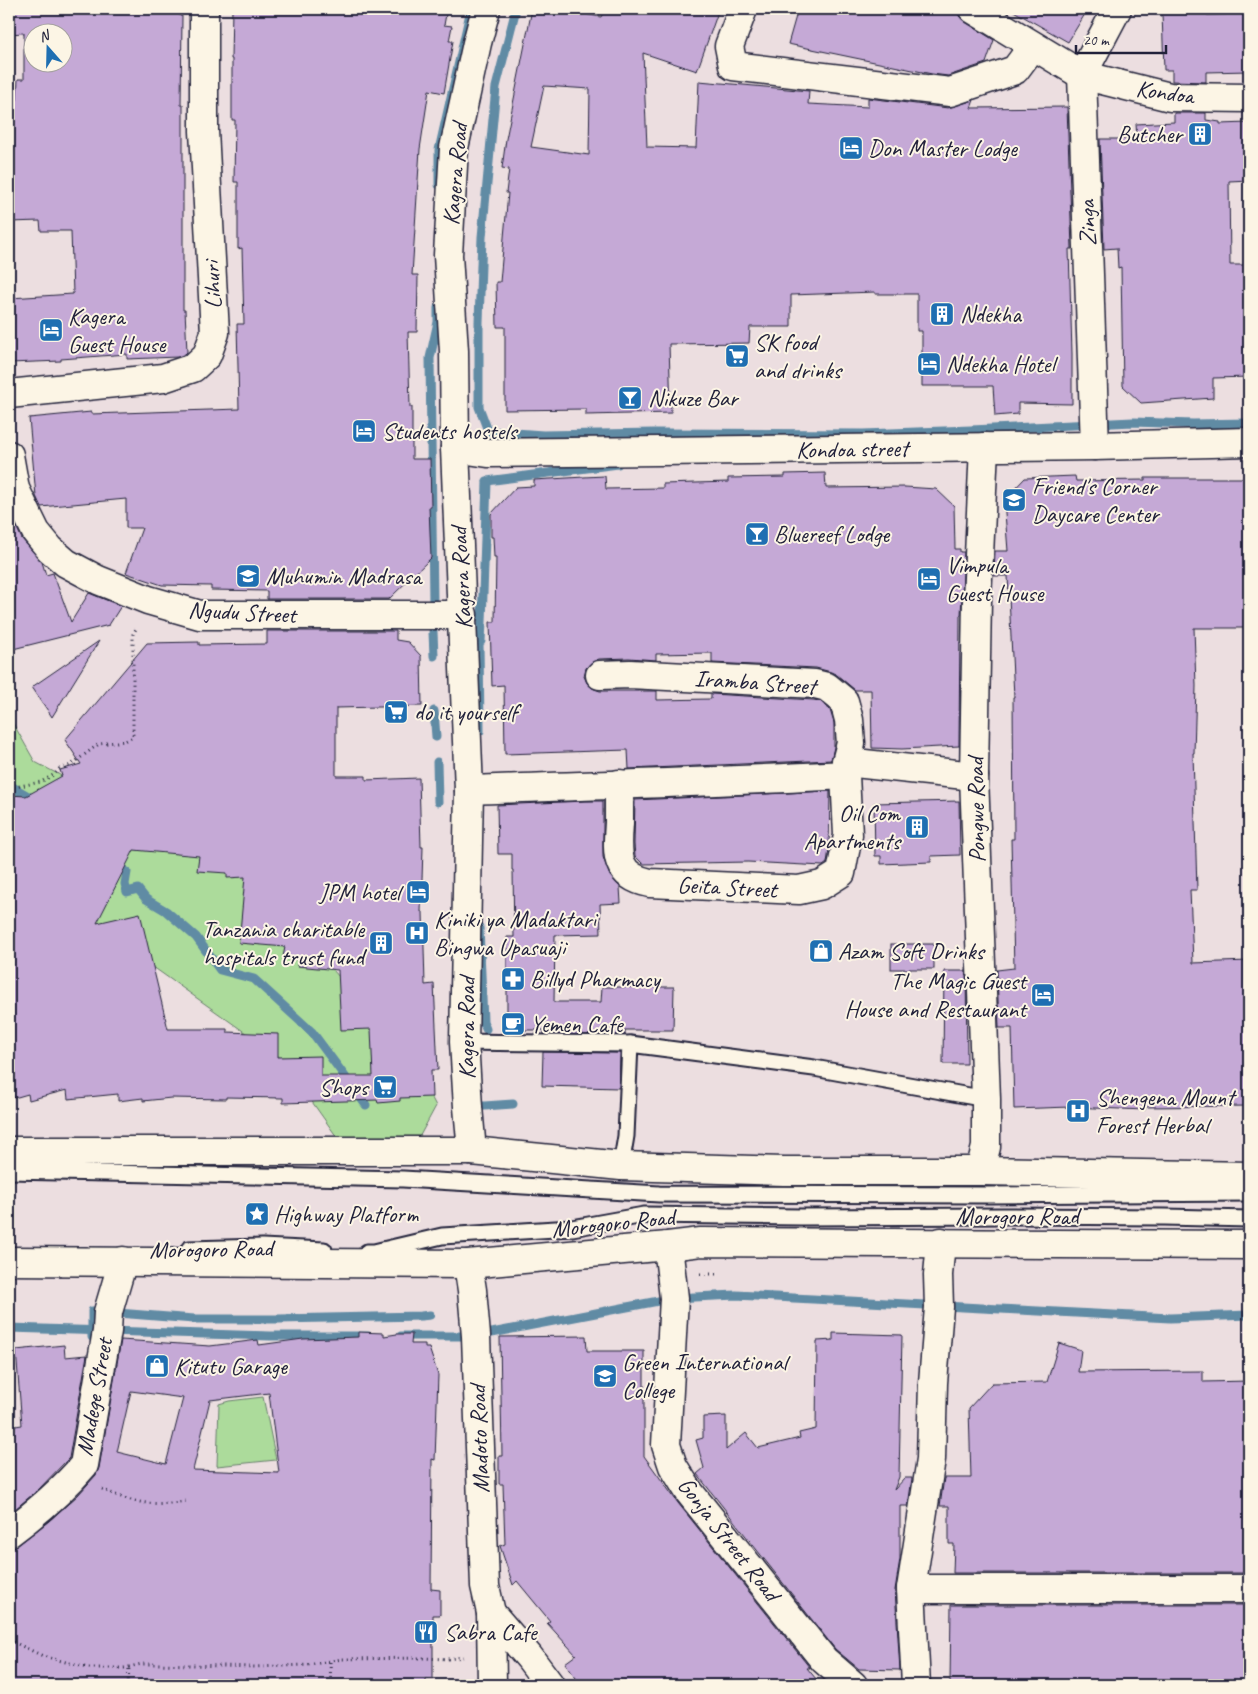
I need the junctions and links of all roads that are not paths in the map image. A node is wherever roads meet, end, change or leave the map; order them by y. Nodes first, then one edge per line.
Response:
1 (204, 9) edge
2 (486, 9) edge
3 (742, 9) edge
4 (973, 9) edge
5 (1117, 9) edge
6 (1033, 46) junction
7 (1082, 75) junction
8 (1249, 98) edge
9 (9, 394) edge
10 (1249, 442) edge
11 (1095, 446) junction
12 (455, 448) junction
13 (984, 448) junction
14 (9, 455) edge
15 (463, 615) junction
16 (600, 675) dead end
17 (974, 776) junction
18 (845, 777) junction
19 (619, 784) junction
20 (470, 790) junction
21 (464, 1042) junction
22 (630, 1044) junction
23 (986, 1099) junction
24 (9, 1151) edge
25 (472, 1151) junction
26 (621, 1166) junction
27 (9, 1171) edge
28 (980, 1171) junction
29 (1249, 1176) edge
30 (1249, 1193) edge
31 (1249, 1219) edge
32 (941, 1242) junction
33 (1249, 1245) edge
34 (668, 1246) junction
35 (9, 1251) edge
36 (9, 1260) edge
37 (123, 1261) junction
38 (468, 1264) junction
39 (9, 1533) edge
40 (1249, 1589) edge
41 (911, 1590) junction
42 (491, 1613) junction
43 (492, 1685) edge
44 (550, 1685) edge
45 (853, 1685) edge
46 (916, 1685) edge

1 - 9 main road, Lihuri
2 - 12 main road, Kagera Road
3 - 6 main road
4 - 6 main road, Kondoa
5 - 7 main road, Zinga
6 - 7 main road, Kondoa
7 - 8 main road, Kondoa
7 - 11 main road, Zinga
10 - 11 main road, Kondoa street
11 - 13 main road, Kondoa street
12 - 13 main road, Kondoa street
12 - 15 main road, Kagera Road
13 - 17 main road, Pongwe Road
14 - 15 main road, Ngudu Street
15 - 20 main road, Kagera Road
16 - 18 main road, Iramba Street
17 - 18 main road
17 - 23 main road, Pongwe Road
18 - 19 main road
18 - 19 main road, Geita Street
19 - 20 main road
20 - 21 main road, Kagera Road
21 - 22 lane
21 - 25 main road, Kagera Road
22 - 23 lane
22 - 26 lane
23 - 28 main road, Pongwe Road
24 - 25 main road, Morogoro Road
25 - 26 main road, Morogoro Road
26 - 28 main road, Morogoro Road
27 - 30 lane, Morogoro Road
28 - 29 main road, Morogoro Road
31 - 35 lane, Morogoro Road
32 - 33 main road, Morogoro Road
32 - 34 main road, Morogoro Road
32 - 41 main road
34 - 38 main road, Morogoro Road
34 - 45 main road, Gonja Street Road
36 - 37 main road, Morogoro Road
37 - 38 main road, Morogoro Road
37 - 39 main road, Madege Street
38 - 42 main road, Madoto Road
40 - 41 main road
41 - 46 main road
42 - 43 main road, Madoto Road
42 - 44 main road, Madoto Road

